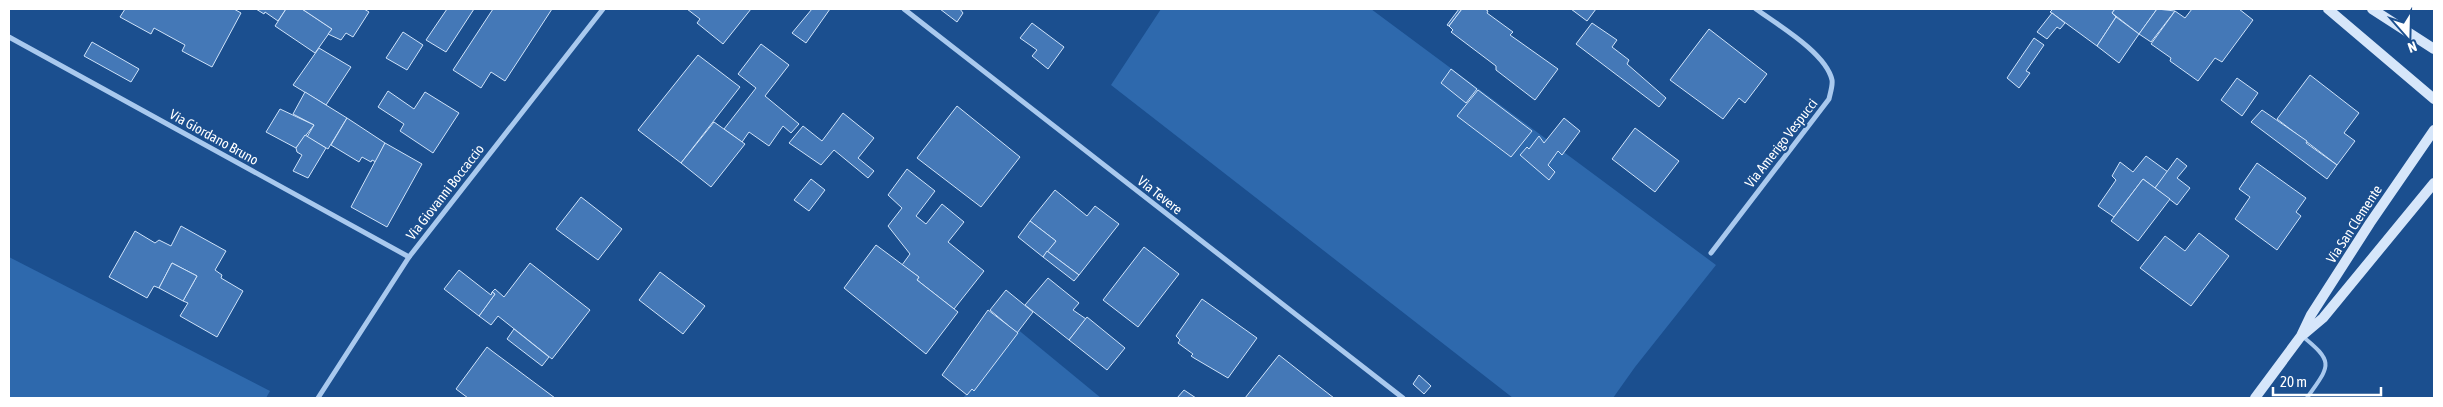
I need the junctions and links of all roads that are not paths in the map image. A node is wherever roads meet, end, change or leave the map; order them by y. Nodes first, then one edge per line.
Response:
1 (603, 9) edge
2 (904, 9) edge
3 (1756, 9) edge
4 (2328, 9) edge
5 (2372, 9) edge
6 (9, 37) edge
7 (2434, 49) edge
8 (2434, 99) edge
9 (2434, 130) edge
10 (2434, 183) edge
11 (1711, 253) dead end
12 (408, 257) junction
13 (2302, 336) junction
14 (318, 398) edge
15 (1404, 398) edge
16 (2255, 398) edge
17 (2307, 398) edge

1 - 12 street, Via Giovanni Boccaccio
2 - 15 street, Via Tevere
3 - 11 street, Via Amerigo Vespucci
4 - 8 main road
5 - 7 main road
6 - 12 street, Via Giordano Bruno
9 - 13 main road, Via San Clemente
10 - 13 main road, Via San Clemente
12 - 14 street, Via Giovanni Boccaccio
13 - 16 main road, Via San Clemente
13 - 17 lane

